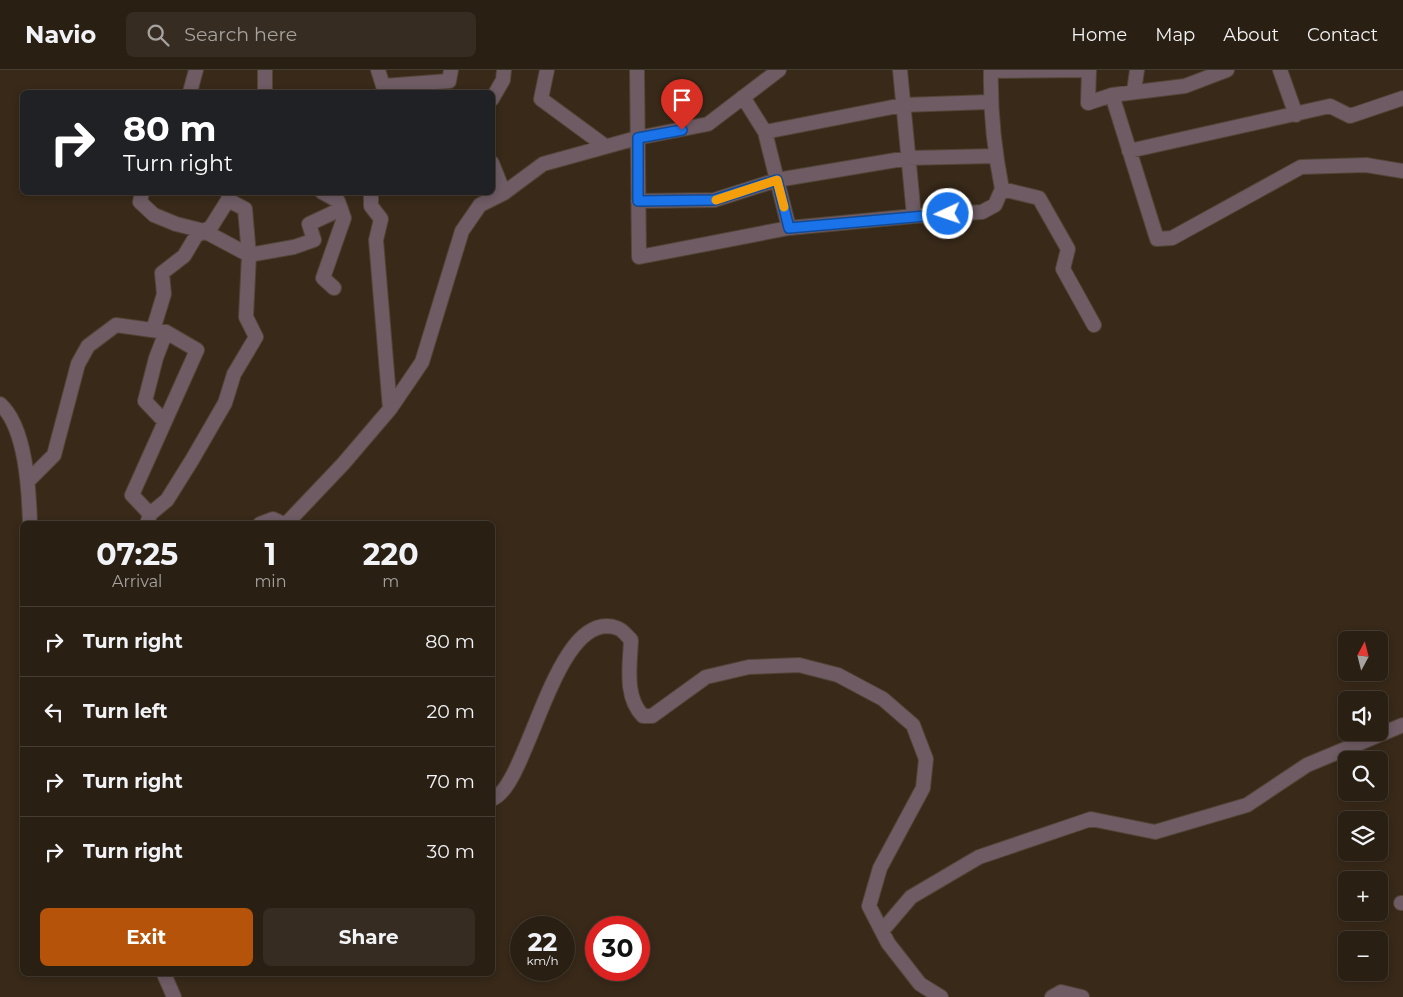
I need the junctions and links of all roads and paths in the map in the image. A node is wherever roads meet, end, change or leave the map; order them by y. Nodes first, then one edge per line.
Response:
1 (196, 70) edge
2 (265, 70) edge
3 (378, 70) edge
4 (451, 70) edge
5 (504, 70) edge
6 (546, 70) edge
7 (637, 70) edge
8 (779, 70) edge
9 (900, 70) edge
10 (1088, 70) edge
11 (1137, 70) edge
12 (1227, 70) edge
13 (1280, 70) edge
14 (991, 71) edge
15 (384, 89) edge
16 (191, 90) edge
17 (265, 90) edge
18 (1134, 91) junction
19 (495, 94) edge
20 (1112, 95) junction
21 (743, 97) junction
22 (1403, 98) edge
23 (989, 102) junction
24 (903, 105) junction
25 (1296, 115) junction
26 (765, 132) junction
27 (638, 138) junction
28 (605, 146) junction
29 (1130, 151) junction
30 (995, 156) junction
31 (908, 158) junction
32 (495, 170) edge
33 (1403, 171) edge
34 (777, 180) junction
35 (1002, 189) junction
36 (504, 193) junction
37 (141, 195) edge
38 (328, 195) edge
39 (371, 195) edge
40 (228, 196) edge
41 (638, 201) junction
42 (341, 209) junction
43 (914, 216) junction
44 (789, 228) junction
45 (204, 231) junction
46 (249, 255) junction
47 (334, 288) dead end
48 (1094, 325) dead end
49 (160, 331) junction
50 (0, 404) edge
51 (390, 409) junction
52 (164, 422) junction
53 (28, 481) junction
54 (148, 519) edge
55 (30, 521) edge
56 (288, 521) edge
57 (1403, 724) edge
58 (495, 798) edge
59 (882, 931) junction
60 (165, 976) edge
61 (174, 997) edge
62 (941, 997) edge
63 (1052, 997) edge
64 (1082, 997) edge

1 - 16 street
2 - 17 street
3 - 15 street
4 - 15 street
5 - 19 street
6 - 28 street
7 - 27 street
8 - 21 street
9 - 24 street
10 - 14 street
10 - 20 street
11 - 18 street
12 - 18 street
13 - 25 street
14 - 23 street
18 - 20 street
20 - 29 street
21 - 26 street
21 - 27 street
22 - 25 street
23 - 24 street
23 - 30 street
24 - 26 street
24 - 31 street
25 - 29 street
26 - 34 street
27 - 28 street
27 - 41 street
28 - 36 street
29 - 33 street
30 - 31 street
30 - 35 street
31 - 34 street
31 - 43 street
32 - 36 street
34 - 41 street
34 - 44 street
35 - 43 street
35 - 48 street
36 - 51 street
37 - 45 street
38 - 42 street
39 - 51 street
40 - 45 street
40 - 46 street
41 - 44 street
42 - 46 street
42 - 47 street
43 - 44 street
45 - 46 street
45 - 49 street
46 - 54 street
49 - 52 street
49 - 52 street
49 - 53 street
50 - 53 street
51 - 56 street
52 - 54 street
53 - 55 street
57 - 59 street
58 - 59 street
59 - 62 street
60 - 61 street
63 - 64 street

